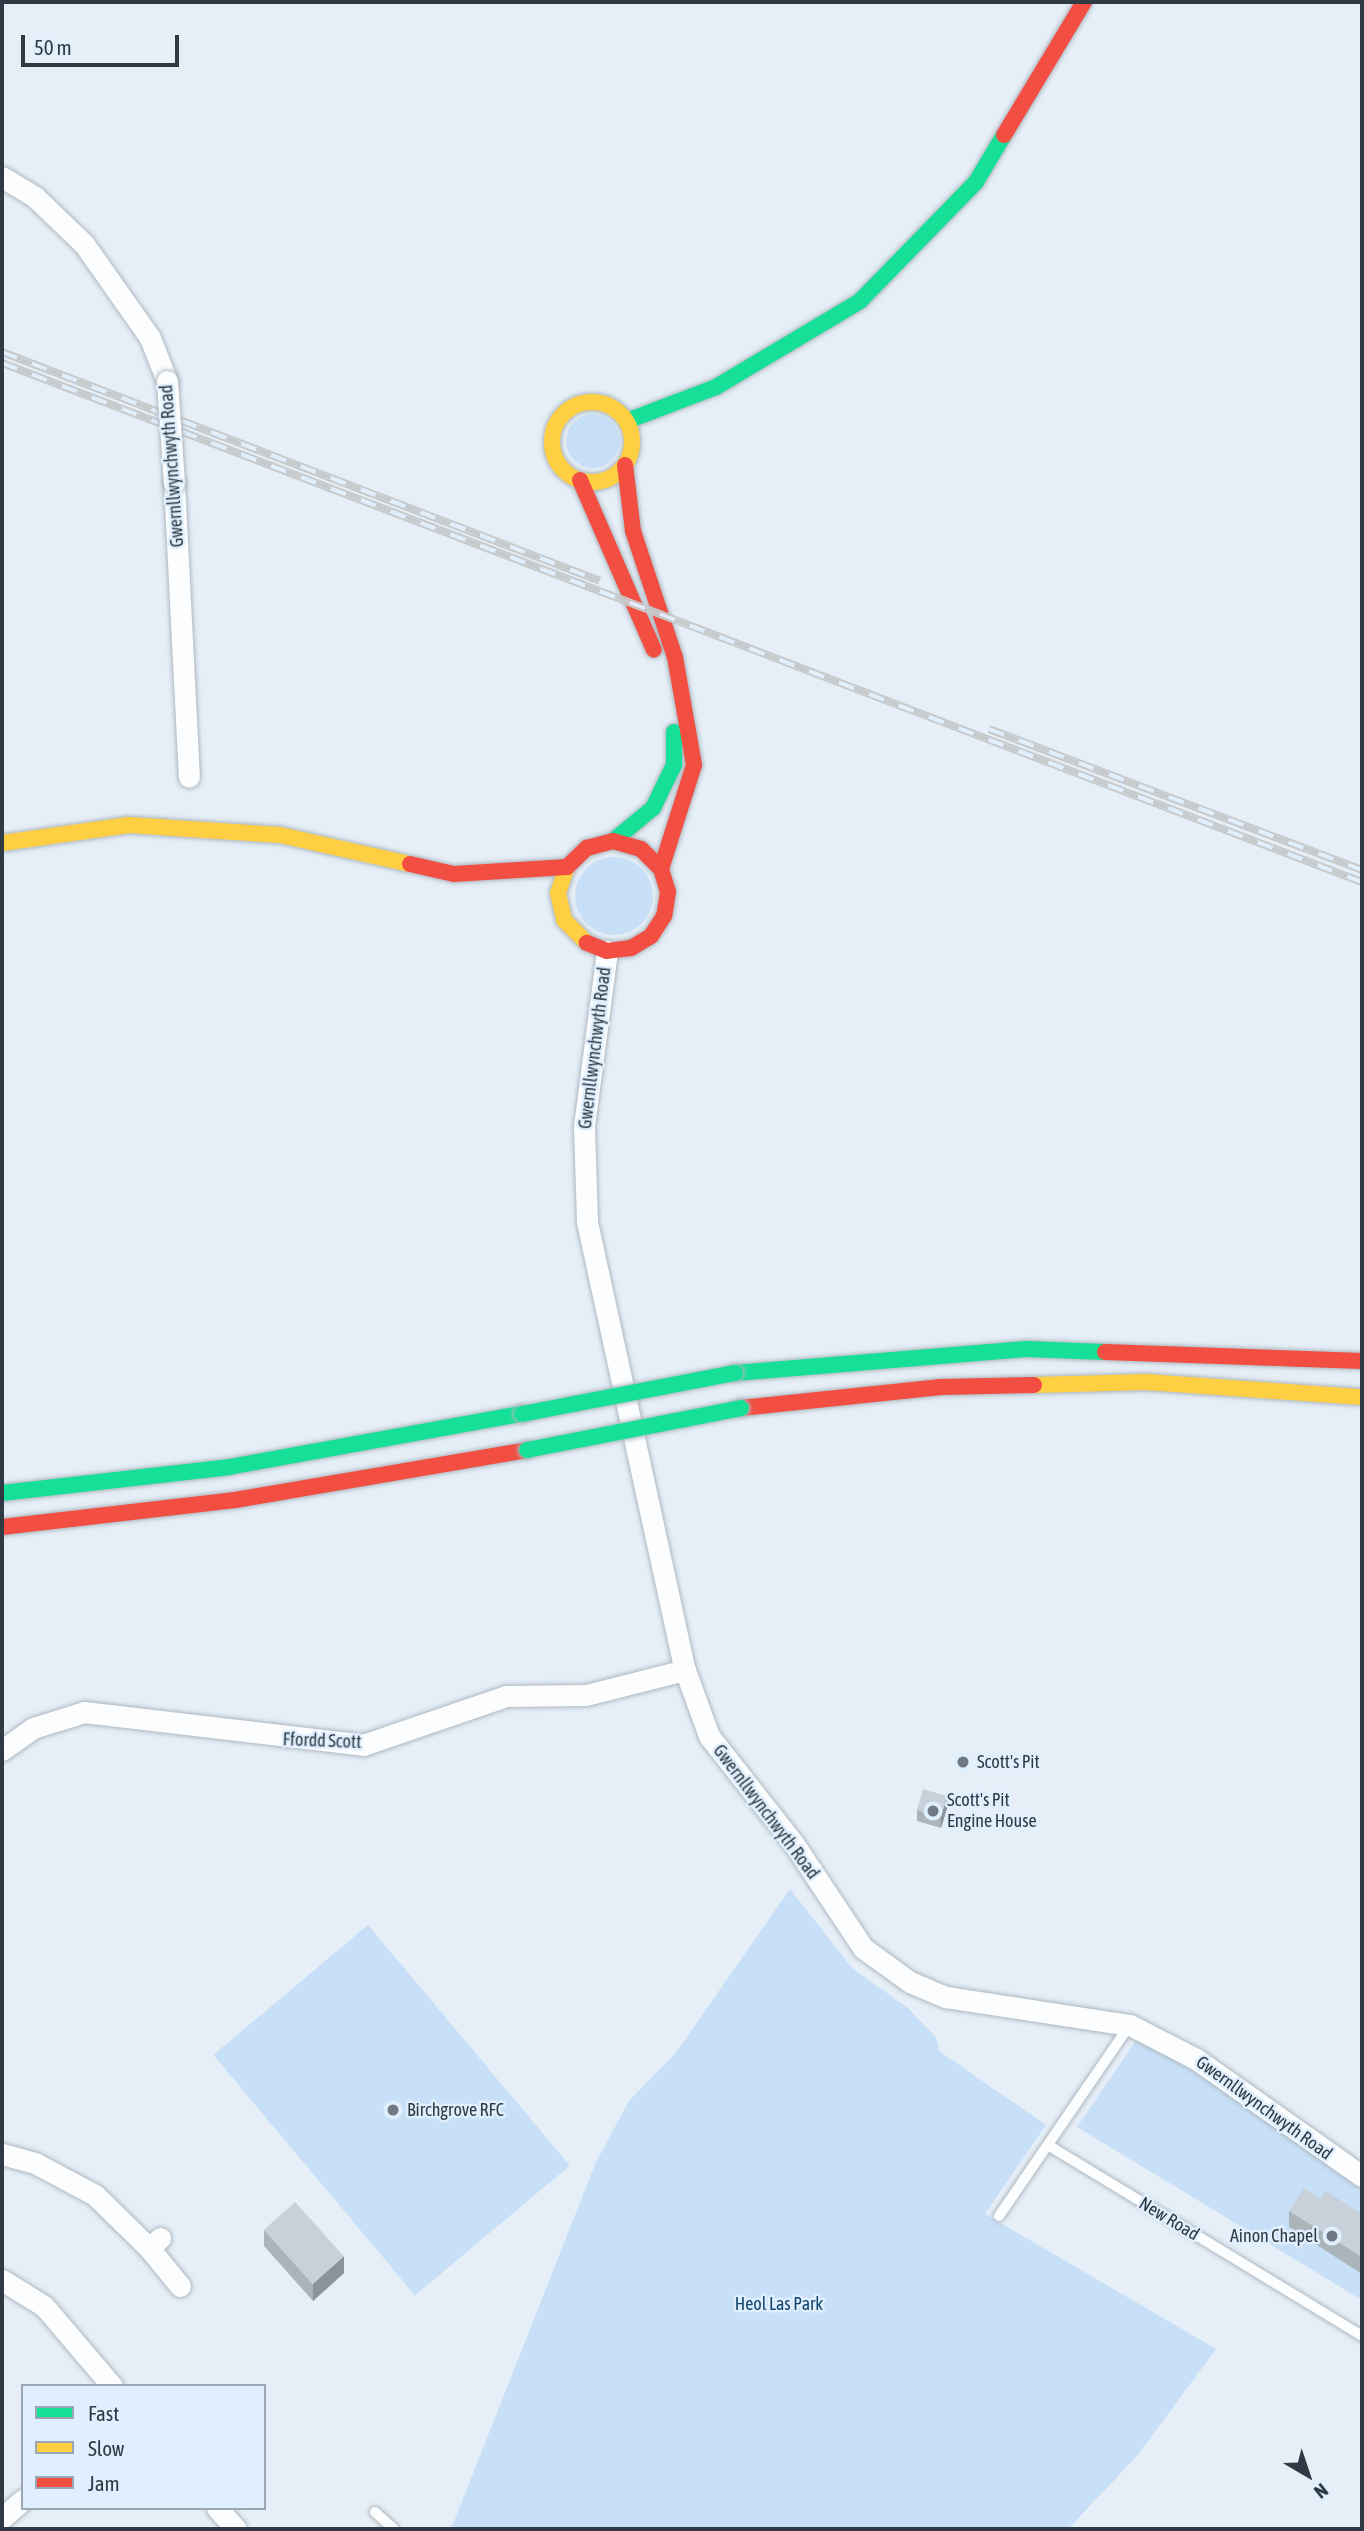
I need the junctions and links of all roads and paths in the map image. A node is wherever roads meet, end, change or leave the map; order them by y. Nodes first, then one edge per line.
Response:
1 (1084, 2) edge
2 (2, 177) edge
3 (627, 421) junction
4 (625, 465) junction
5 (580, 480) junction
6 (189, 777) dead end
7 (613, 841) junction
8 (2, 843) edge
9 (567, 867) junction
10 (661, 869) junction
11 (607, 951) junction
12 (1362, 1361) edge
13 (1362, 1397) edge
14 (347, 1446) junction
15 (2, 1475) edge
16 (2, 1493) edge
17 (2, 1527) edge
18 (685, 1670) junction
19 (2, 1750) edge
20 (1130, 2025) junction
21 (1048, 2145) junction
22 (2, 2154) edge
23 (1362, 2176) edge
24 (999, 2216) dead end
25 (2, 2280) edge
26 (180, 2286) dead end
27 (1362, 2336) edge
28 (110, 2384) edge
29 (21, 2502) edge
30 (220, 2510) edge
31 (376, 2512) dead end
32 (2, 2518) edge
33 (236, 2529) edge
34 (394, 2529) edge

1 - 3 main road
2 - 6 street, Gwernllwynchwyth Road, bridge
3 - 4 main road
3 - 5 main road
4 - 5 main road
4 - 10 main road
5 - 7 main road
7 - 9 main road
7 - 10 main road
8 - 9 main road
9 - 11 main road
10 - 11 main road
11 - 18 street, Gwernllwynchwyth Road
12 - 14 main road, bridge
13 - 17 main road, bridge
14 - 15 main road
14 - 16 main road
18 - 19 street, Ffordd Scott
18 - 20 street, Gwernllwynchwyth Road
20 - 21 lane
20 - 23 street, Gwernllwynchwyth Road
21 - 24 lane
21 - 27 lane, New Road
22 - 26 street
25 - 28 street
29 - 32 street
30 - 33 street
31 - 34 lane

